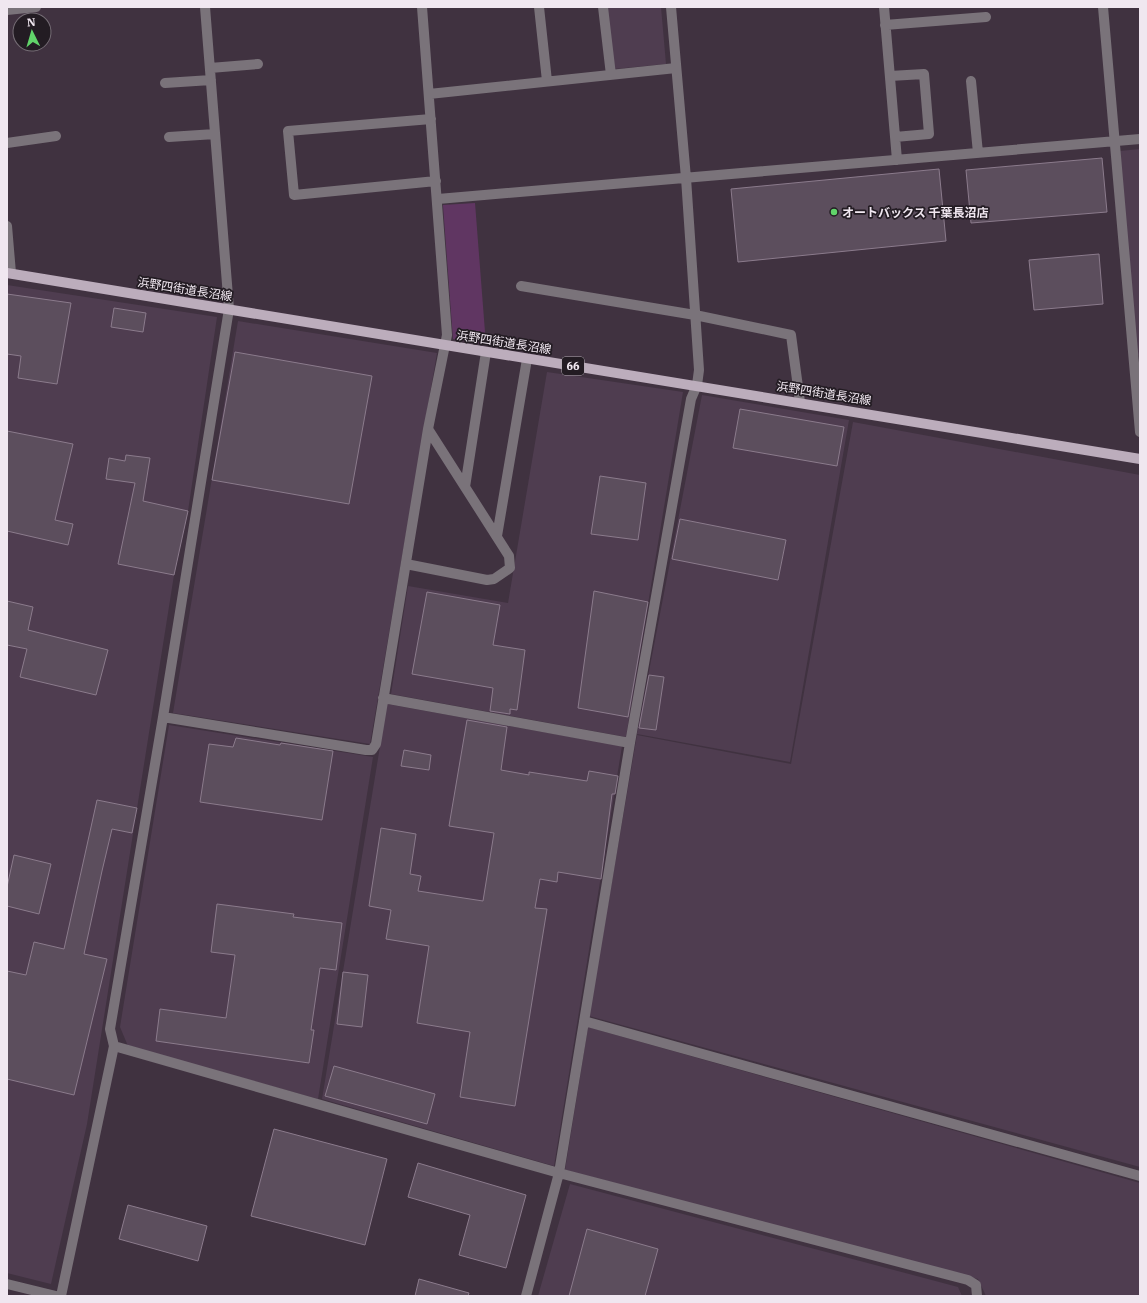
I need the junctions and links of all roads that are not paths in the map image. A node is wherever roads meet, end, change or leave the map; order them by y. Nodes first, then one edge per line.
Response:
1 (36, 7) edge
2 (205, 7) edge
3 (422, 7) edge
4 (539, 7) edge
5 (603, 7) edge
6 (671, 7) edge
7 (884, 7) edge
8 (1103, 7) edge
9 (7, 10) edge
10 (986, 17) dead end
11 (885, 26) junction
12 (258, 64) dead end
13 (210, 68) junction
14 (676, 68) junction
15 (611, 74) junction
16 (890, 76) junction
17 (211, 80) junction
18 (547, 81) junction
19 (971, 81) dead end
20 (165, 83) dead end
21 (429, 94) junction
22 (431, 119) junction
23 (215, 134) junction
24 (56, 136) dead end
25 (169, 137) dead end
26 (895, 137) junction
27 (1140, 139) edge
28 (1115, 141) junction
29 (7, 143) edge
30 (978, 153) junction
31 (897, 160) junction
32 (686, 178) junction
33 (436, 181) junction
34 (438, 199) junction
35 (7, 226) edge
36 (9, 273) edge
37 (521, 286) dead end
38 (229, 309) junction
39 (695, 315) junction
40 (446, 346) junction
41 (486, 352) junction
42 (527, 359) junction
43 (696, 385) junction
44 (800, 402) junction
45 (428, 429) junction
46 (1140, 432) edge
47 (1140, 459) edge
48 (465, 487) junction
49 (497, 536) junction
50 (406, 564) junction
51 (383, 698) junction
52 (163, 717) junction
53 (630, 742) junction
54 (584, 1021) junction
55 (114, 1046) junction
56 (559, 1173) junction
57 (1140, 1176) edge
58 (7, 1284) edge
59 (56, 1296) edge
60 (61, 1296) edge
61 (526, 1296) edge
62 (977, 1296) edge

1 - 9 street
2 - 13 street
3 - 21 street
4 - 18 street
5 - 15 street
6 - 14 street
7 - 11 street
8 - 28 street
10 - 11 street
11 - 16 street
12 - 13 street
13 - 17 street
14 - 15 street
14 - 32 street
15 - 18 street
16 - 26 street
16 - 26 street
17 - 20 street
17 - 23 street
18 - 21 street
19 - 30 street
21 - 22 street
22 - 33 street
22 - 33 street
23 - 25 street
23 - 38 street
24 - 29 street
26 - 31 street
27 - 28 street
28 - 30 street
28 - 46 street
30 - 31 street
31 - 32 street
32 - 34 street
32 - 39 street
33 - 34 street
34 - 40 street
35 - 36 street
36 - 38 main road, 浜野四街道長沼線 / 66
37 - 39 street
38 - 40 main road, 浜野四街道長沼線 / 66
38 - 52 street
39 - 43 street
39 - 44 street
40 - 41 main road, 浜野四街道長沼線 / 66
40 - 45 street
41 - 42 main road, 浜野四街道長沼線 / 66
41 - 48 street
42 - 43 main road, 浜野四街道長沼線 / 66
42 - 49 street
43 - 44 main road, 浜野四街道長沼線 / 66
43 - 53 street
44 - 47 main road, 浜野四街道長沼線 / 66
45 - 48 street
45 - 50 street
48 - 49 street
49 - 50 street
50 - 51 street
51 - 52 street
51 - 53 street
52 - 55 street
53 - 54 street
54 - 56 street
54 - 57 street
55 - 56 street
55 - 60 street
56 - 61 street
56 - 62 street
58 - 59 street

